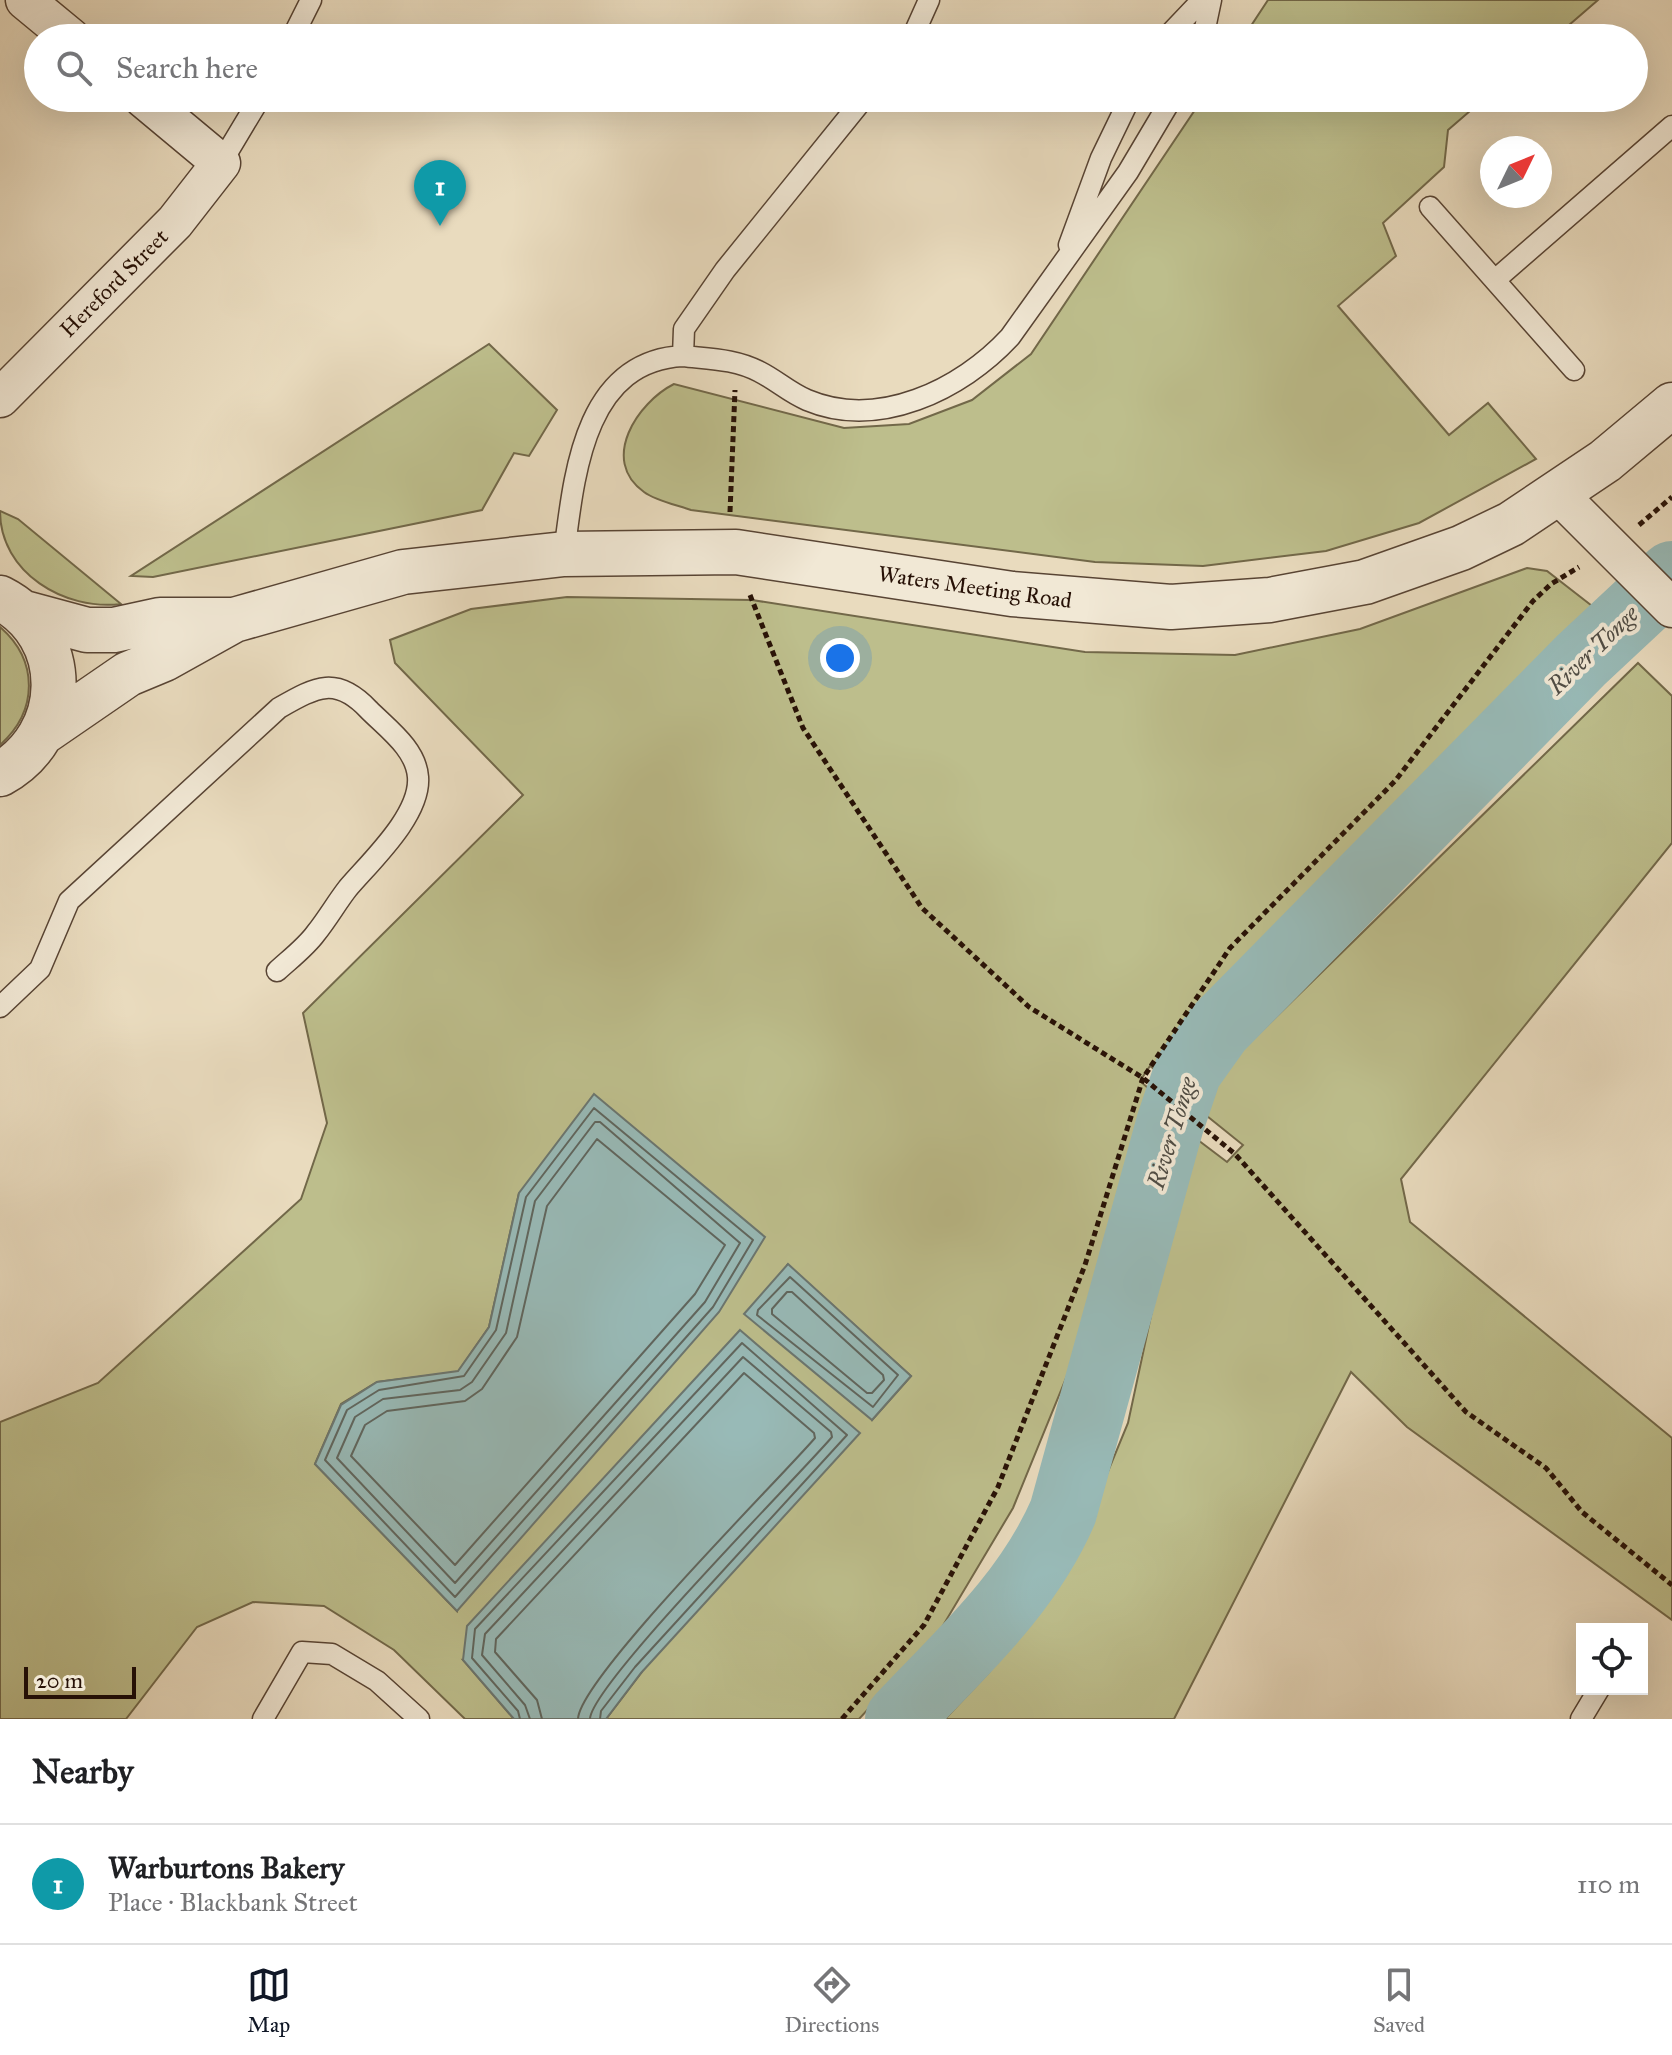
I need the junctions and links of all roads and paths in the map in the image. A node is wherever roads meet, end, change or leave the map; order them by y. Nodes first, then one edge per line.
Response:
1 (25, 0) edge
2 (311, 0) edge
3 (929, 0) edge
4 (1202, 0) edge
5 (1211, 0) edge
6 (54, 24) edge
7 (299, 24) edge
8 (918, 24) edge
9 (1179, 24) edge
10 (1206, 24) edge
11 (160, 112) edge
12 (252, 112) edge
13 (853, 112) edge
14 (1123, 112) edge
15 (1164, 112) edge
16 (1672, 126) edge
17 (221, 163) junction
18 (1430, 207) dead end
19 (1059, 273) junction
20 (1495, 280) junction
21 (683, 356) junction
22 (736, 362) junction
23 (1574, 370) dead end
24 (0, 398) edge
25 (1672, 405) edge
26 (1558, 494) junction
27 (733, 536) junction
28 (564, 554) junction
29 (1620, 556) junction
30 (7, 600) edge
31 (1672, 608) edge
32 (234, 620) junction
33 (45, 731) junction
34 (5, 776) edge
35 (277, 971) dead end
36 (0, 1007) edge
37 (1143, 1078) junction
38 (1672, 1585) edge
39 (1595, 1695) edge
40 (263, 1719) edge
41 (419, 1719) edge
42 (842, 1719) edge
43 (1581, 1719) edge

1 - 6 street
2 - 7 lane
3 - 8 lane
4 - 9 lane
5 - 10 lane
11 - 17 street
12 - 17 lane
13 - 21 lane
14 - 19 lane
15 - 19 lane
16 - 20 lane
17 - 24 street, Hereford Street
18 - 20 lane
19 - 22 lane
20 - 23 lane
21 - 22 lane
21 - 28 lane
22 - 27 path
25 - 26 street, Waters Meeting Road
26 - 27 street, Waters Meeting Road
26 - 29 street
27 - 28 street, Waters Meeting Road
27 - 37 path
28 - 32 street, Waters Meeting Road
29 - 31 street
29 - 37 path
30 - 32 street, Waters Meeting Road
30 - 33 street
32 - 33 street, Waters Meeting Road
33 - 34 street, Waters Meeting Road
35 - 36 lane
37 - 38 path
37 - 42 path
39 - 43 lane
40 - 41 lane

